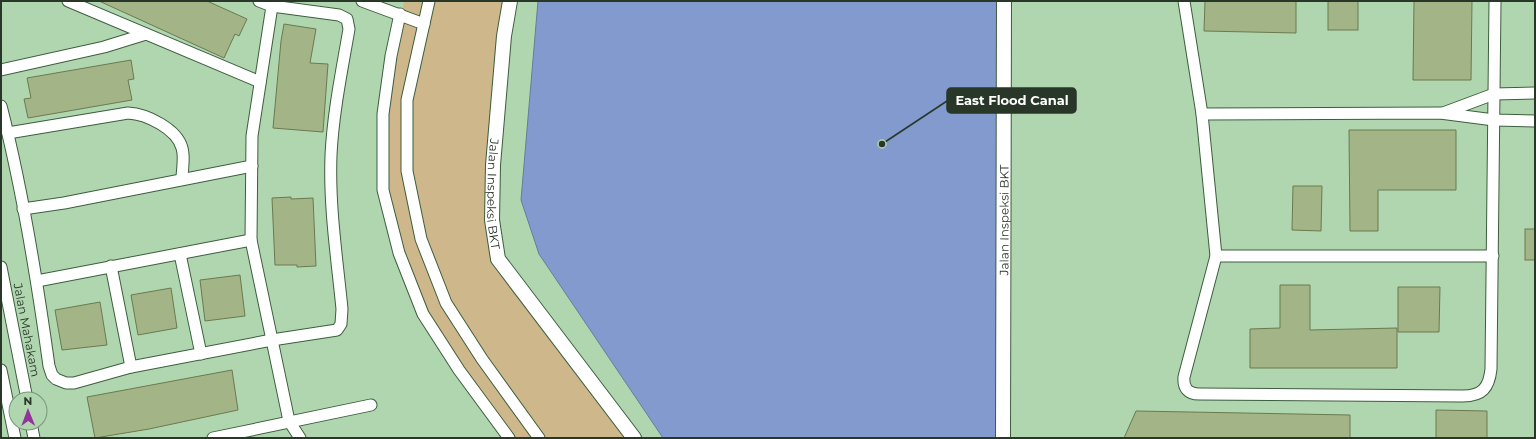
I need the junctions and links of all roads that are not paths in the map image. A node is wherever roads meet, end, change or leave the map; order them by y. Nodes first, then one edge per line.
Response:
1 (68, 1) edge
2 (259, 1) edge
3 (362, 1) edge
4 (429, 1) edge
5 (510, 1) edge
6 (1004, 1) edge
7 (1184, 1) edge
8 (1495, 1) edge
9 (272, 6) junction
10 (400, 14) junction
11 (424, 24) junction
12 (146, 34) junction
13 (1, 70) edge
14 (260, 82) junction
15 (1535, 93) edge
16 (1494, 94) junction
17 (1, 106) edge
18 (1440, 113) junction
19 (1202, 114) junction
20 (1494, 120) junction
21 (1535, 120) edge
22 (8, 133) junction
23 (252, 166) junction
24 (182, 179) junction
25 (23, 209) junction
26 (251, 240) junction
27 (180, 254) junction
28 (1216, 256) junction
29 (1493, 256) junction
30 (111, 266) junction
31 (1, 267) edge
32 (37, 281) junction
33 (272, 340) junction
34 (201, 354) junction
35 (131, 367) junction
36 (1, 370) edge
37 (25, 391) edge
38 (370, 405) dead end
39 (289, 421) junction
40 (15, 438) edge
41 (213, 438) edge
42 (300, 438) edge
43 (509, 438) edge
44 (539, 438) edge
45 (634, 438) edge
46 (1003, 438) edge

1 - 12 street
2 - 9 street
3 - 10 street
4 - 11 street
5 - 45 street, Jalan Inspeksi BKT
6 - 46 street, Jalan Inspeksi BKT
7 - 19 street
8 - 16 street
9 - 14 street
9 - 33 street
10 - 11 street
10 - 43 street
11 - 44 street
12 - 13 street
12 - 14 street
14 - 23 street
15 - 16 street
16 - 18 street
16 - 20 street
17 - 22 street
18 - 19 street
18 - 20 street
19 - 28 street
20 - 21 street
20 - 29 street
22 - 24 street
22 - 25 street
23 - 24 street
23 - 26 street
24 - 25 street
25 - 32 street
26 - 27 street
26 - 33 street
27 - 30 street
27 - 34 street
28 - 29 street
28 - 29 street
30 - 32 street
30 - 35 street
31 - 37 street, Jalan Mahakam
32 - 35 street
33 - 34 street
33 - 39 street
34 - 35 street
36 - 40 street
38 - 39 street
39 - 41 street
39 - 42 street

